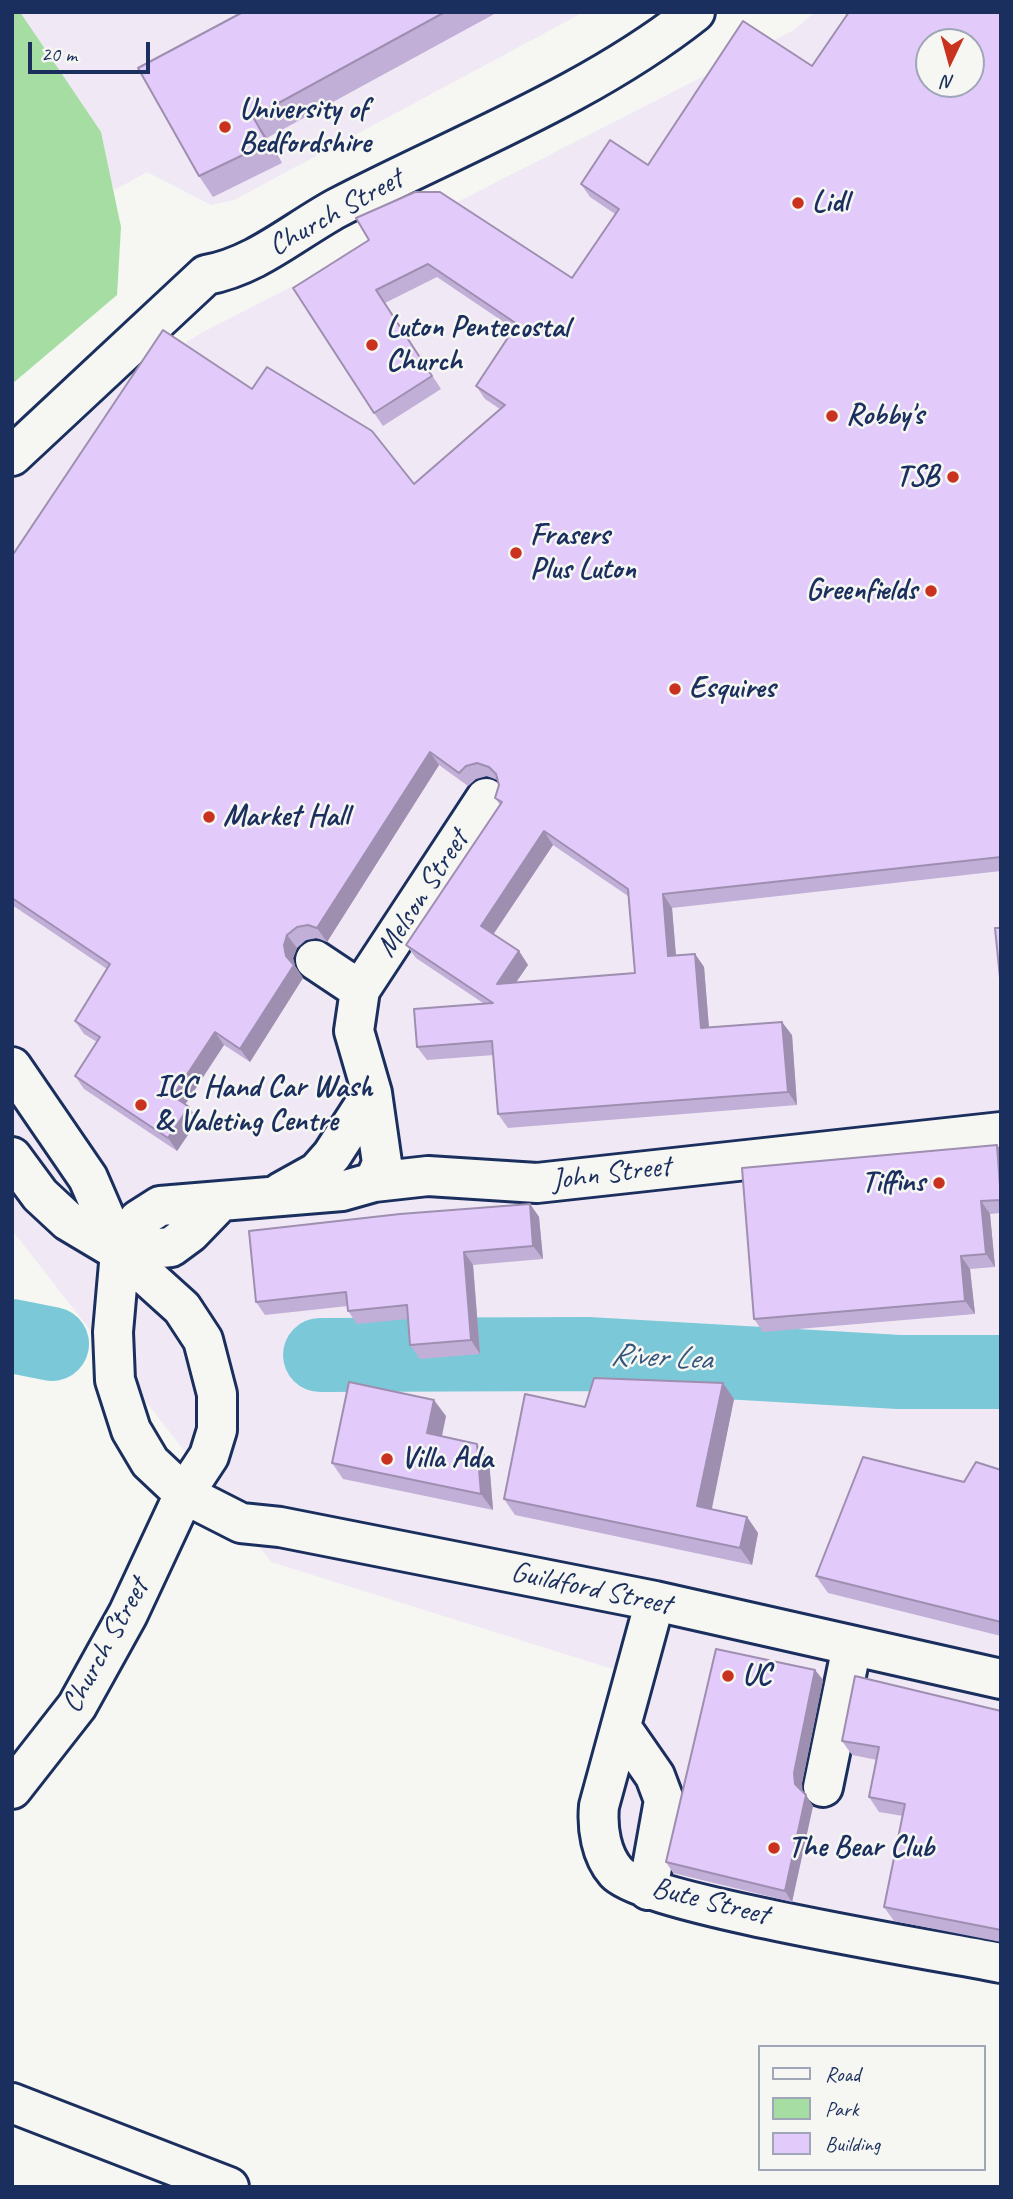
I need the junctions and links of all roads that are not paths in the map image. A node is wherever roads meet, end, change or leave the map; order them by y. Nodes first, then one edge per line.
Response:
1 (695, 12) edge
2 (12, 456) edge
3 (486, 798) dead end
4 (315, 960) dead end
5 (360, 990) junction
6 (12, 1067) edge
7 (372, 1093) junction
8 (1001, 1132) edge
9 (12, 1157) edge
10 (374, 1182) junction
11 (276, 1195) junction
12 (120, 1252) junction
13 (184, 1494) junction
14 (655, 1601) junction
15 (852, 1646) junction
16 (1001, 1679) edge
17 (621, 1727) junction
18 (823, 1787) dead end
19 (12, 1789) edge
20 (648, 1890) junction
21 (1001, 1963) edge
22 (12, 2103) edge
23 (229, 2187) edge

1 - 2 street, Church Street
3 - 5 street, Melson Street
4 - 5 street, Melson Street
5 - 7 street, Melson Street
6 - 12 street, Church Street
7 - 10 street, Melson Street
7 - 11 street
8 - 10 street, John Street
9 - 12 street, Church Street
10 - 11 street, John Street
11 - 12 street, John Street
12 - 13 street, Church Street
12 - 13 street, Church Street
13 - 14 street, Guildford Street
13 - 19 street, Church Street
14 - 15 street, Guildford Street
14 - 17 street, Bute Street
15 - 16 street, Guildford Street
15 - 18 street
17 - 20 street
17 - 20 street, Bute Street
20 - 21 street, Bute Street
22 - 23 street

